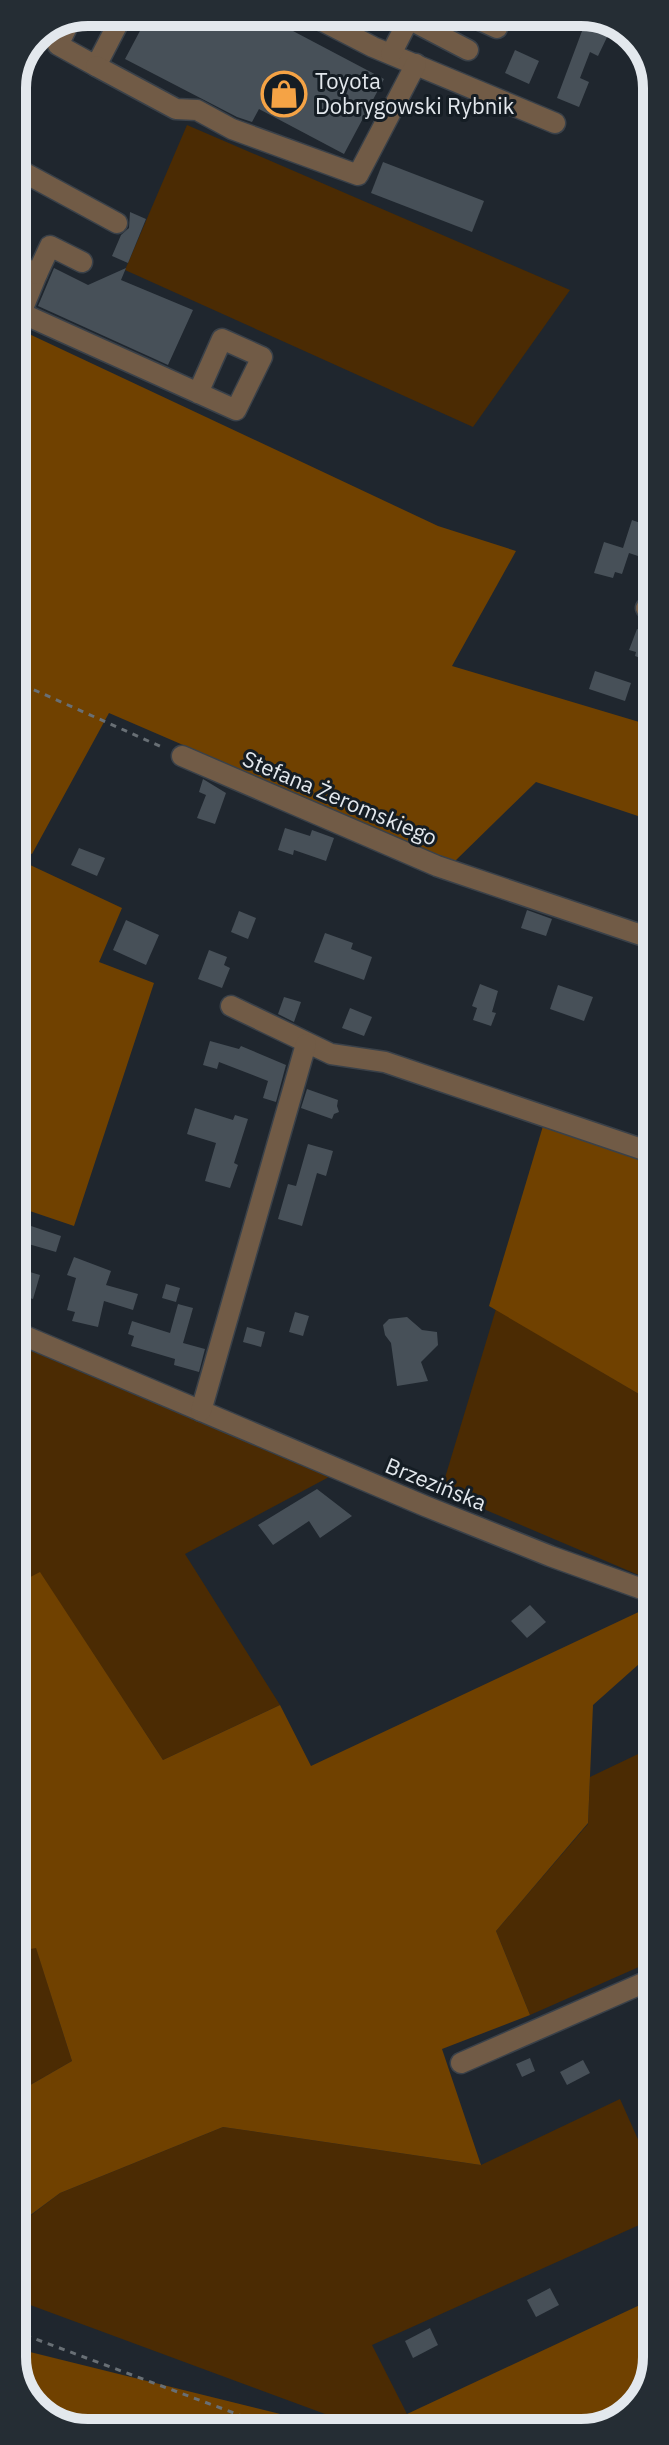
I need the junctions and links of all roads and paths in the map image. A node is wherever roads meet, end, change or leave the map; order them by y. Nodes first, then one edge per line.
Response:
1 (117, 26) edge
2 (334, 26) edge
3 (399, 26) edge
4 (421, 26) edge
5 (493, 26) edge
6 (497, 28) dead end
7 (65, 31) edge
8 (468, 50) dead end
9 (391, 54) junction
10 (416, 64) junction
11 (96, 66) junction
12 (555, 123) dead end
13 (26, 174) edge
14 (117, 223) dead end
15 (82, 262) dead end
16 (26, 269) edge
17 (37, 274) junction
18 (26, 301) edge
19 (26, 315) edge
20 (198, 393) dead end
21 (26, 686) edge
22 (182, 756) joint
23 (643, 936) edge
24 (231, 1006) dead end
25 (306, 1044) junction
26 (643, 1150) edge
27 (26, 1337) edge
28 (201, 1411) junction
29 (643, 1589) edge
30 (643, 1983) edge
31 (461, 2063) dead end
32 (26, 2335) edge
33 (250, 2419) edge

1 - 11 street
2 - 9 street
3 - 9 street
4 - 8 street
5 - 6 street
7 - 11 street
9 - 10 street
10 - 11 street
10 - 12 street
13 - 14 street
15 - 17 street
16 - 17 street
17 - 18 street
19 - 20 street
21 - 22 path
22 - 23 street, Stefana Żeromskiego
24 - 25 street
25 - 26 street
25 - 28 street
27 - 28 street, Brzezińska
28 - 29 street, Brzezińska
30 - 31 street
32 - 33 path

